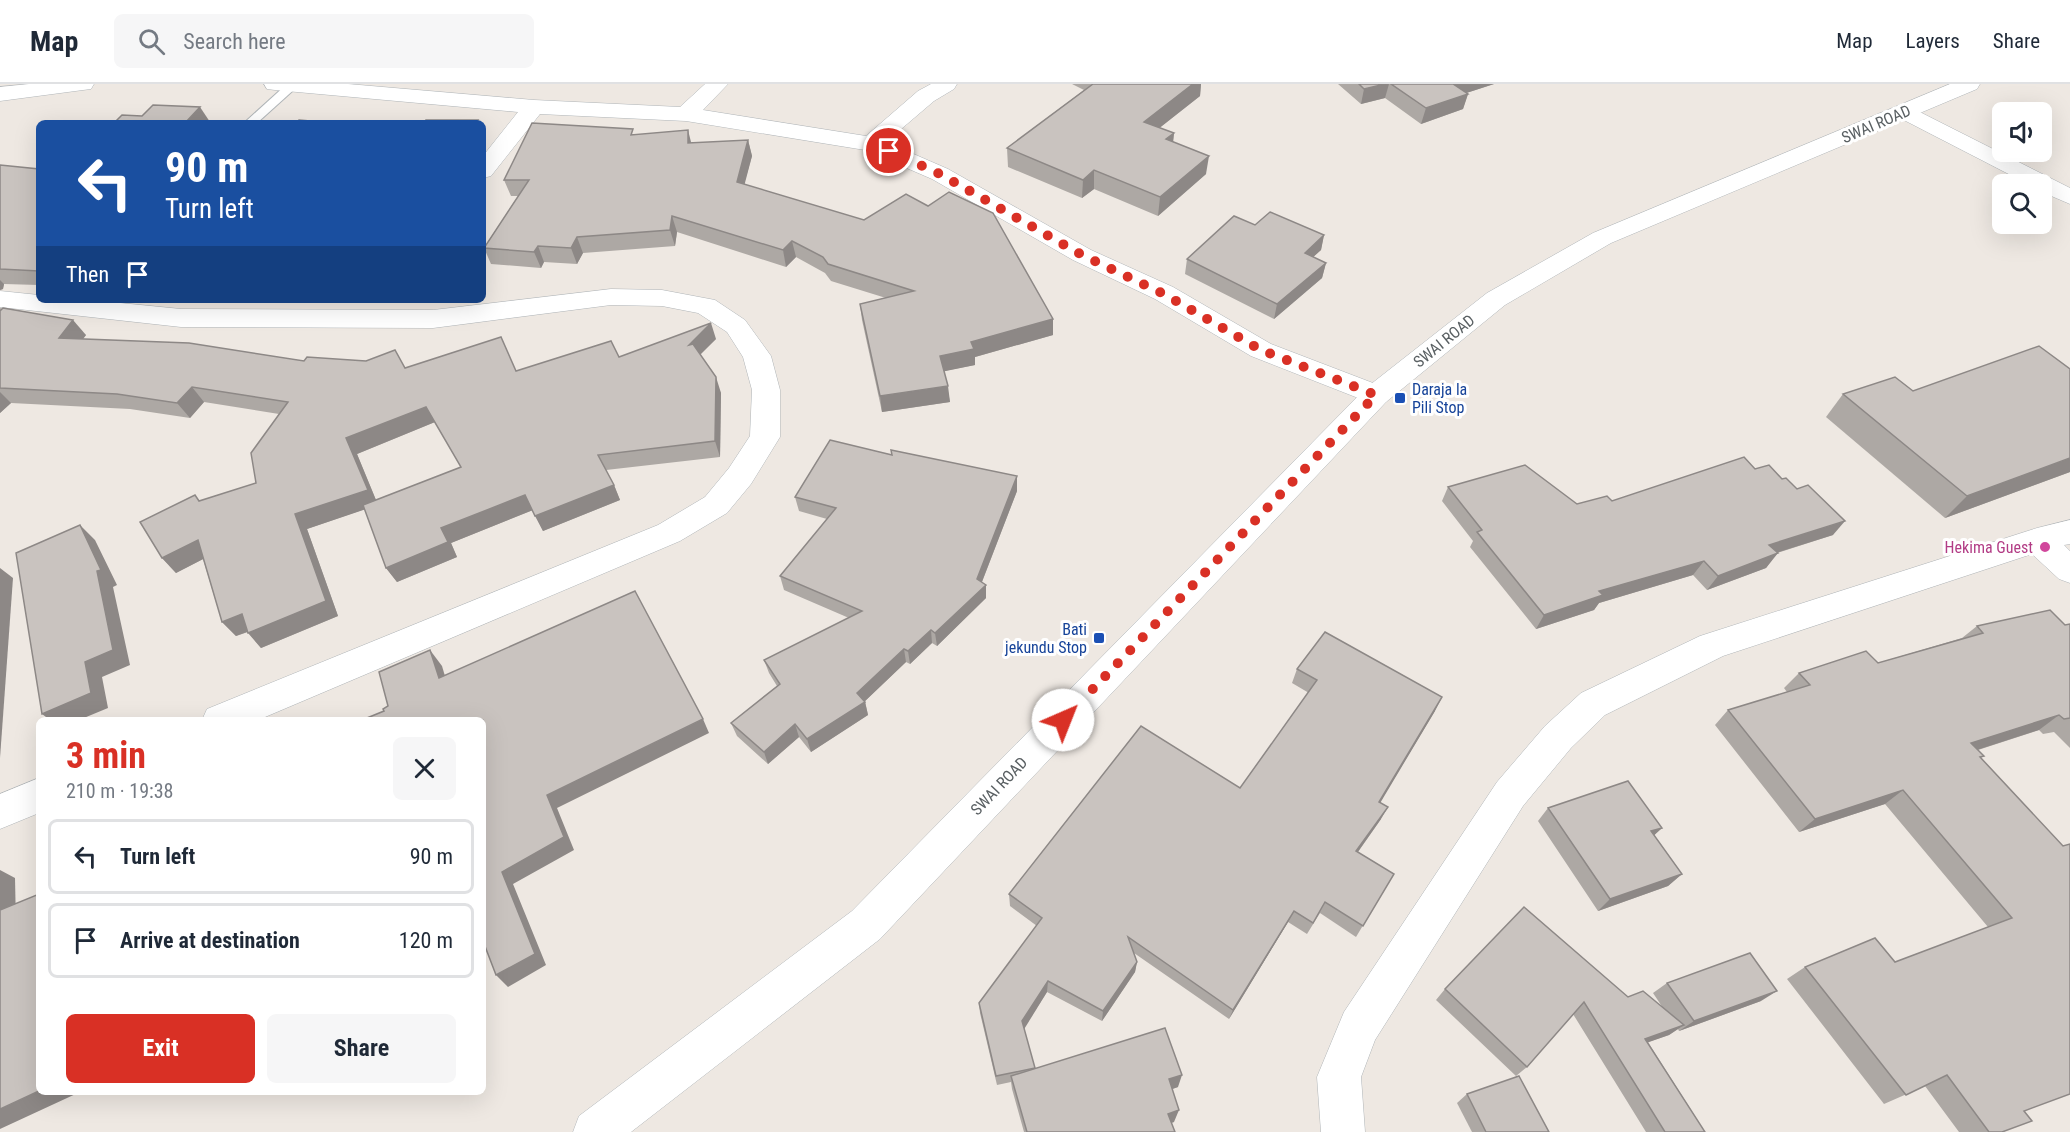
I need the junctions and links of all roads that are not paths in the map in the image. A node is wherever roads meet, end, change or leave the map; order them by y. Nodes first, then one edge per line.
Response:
1 (83, 84) edge
2 (717, 84) edge
3 (946, 84) edge
4 (1969, 84) edge
5 (283, 85) edge
6 (0, 94) edge
7 (534, 106) junction
8 (1906, 112) junction
9 (686, 114) junction
10 (253, 120) edge
11 (872, 144) junction
12 (486, 167) edge
13 (2070, 198) edge
14 (0, 299) edge
15 (36, 303) edge
16 (38, 303) edge
17 (374, 309) edge
18 (1376, 395) junction
19 (2053, 536) edge
20 (2070, 570) edge
21 (227, 717) edge
22 (36, 796) edge
23 (0, 812) edge
24 (605, 1129) edge
25 (1343, 1132) edge

1 - 6 street
2 - 9 street
3 - 11 street
4 - 8 street, SWAI ROAD
5 - 7 street
5 - 10 lane
7 - 9 street
7 - 12 street
8 - 13 street
8 - 18 street, SWAI ROAD
9 - 11 street
11 - 18 street
14 - 15 street
16 - 17 street
17 - 21 street
18 - 24 street, SWAI ROAD
19 - 20 street
19 - 25 street
22 - 23 street

